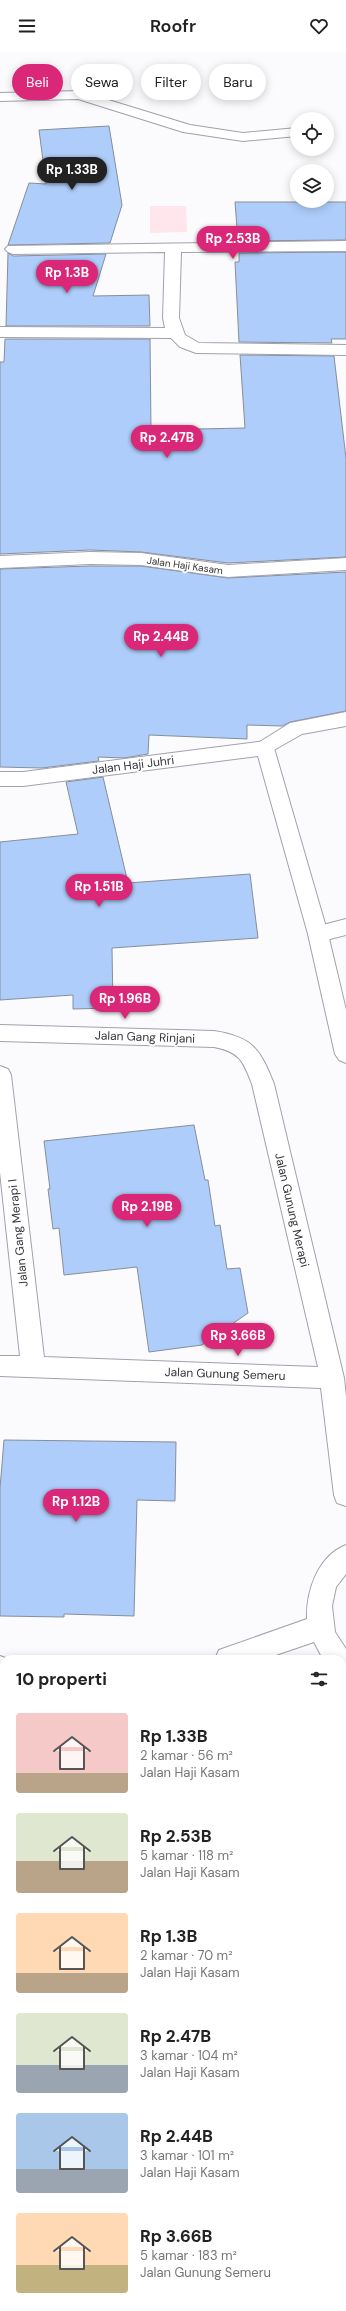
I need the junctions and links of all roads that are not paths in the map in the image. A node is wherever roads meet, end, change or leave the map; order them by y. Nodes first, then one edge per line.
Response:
1 (0, 97) edge
2 (290, 133) edge
3 (346, 246) edge
4 (173, 247) junction
5 (13, 249) dead end
6 (0, 332) edge
7 (176, 333) junction
8 (346, 350) edge
9 (0, 562) edge
10 (346, 564) edge
11 (346, 719) edge
12 (265, 748) junction
13 (0, 779) edge
14 (346, 927) edge
15 (318, 934) junction
16 (0, 1033) edge
17 (242, 1046) joint
18 (346, 1054) edge
19 (0, 1076) edge
20 (0, 1366) edge
21 (33, 1367) junction
22 (332, 1378) junction
23 (346, 1495) edge
24 (346, 1557) edge
25 (320, 1627) junction
26 (240, 1655) edge
27 (334, 1655) edge

1 - 2 street
3 - 4 street
4 - 5 street
4 - 7 street
6 - 7 street
7 - 8 street
9 - 10 street, Jalan Haji Kasam
11 - 12 street
12 - 13 street, Jalan Haji Juhri
12 - 15 street
14 - 15 street
15 - 18 street
16 - 17 street, Jalan Gang Rinjani
17 - 22 street, Jalan Gunung Merapi
19 - 21 street, Jalan Gang Merapi I
20 - 21 street, Jalan Gunung Semeru
21 - 22 street, Jalan Gunung Semeru
22 - 23 street
24 - 25 street
25 - 26 street
25 - 27 street

